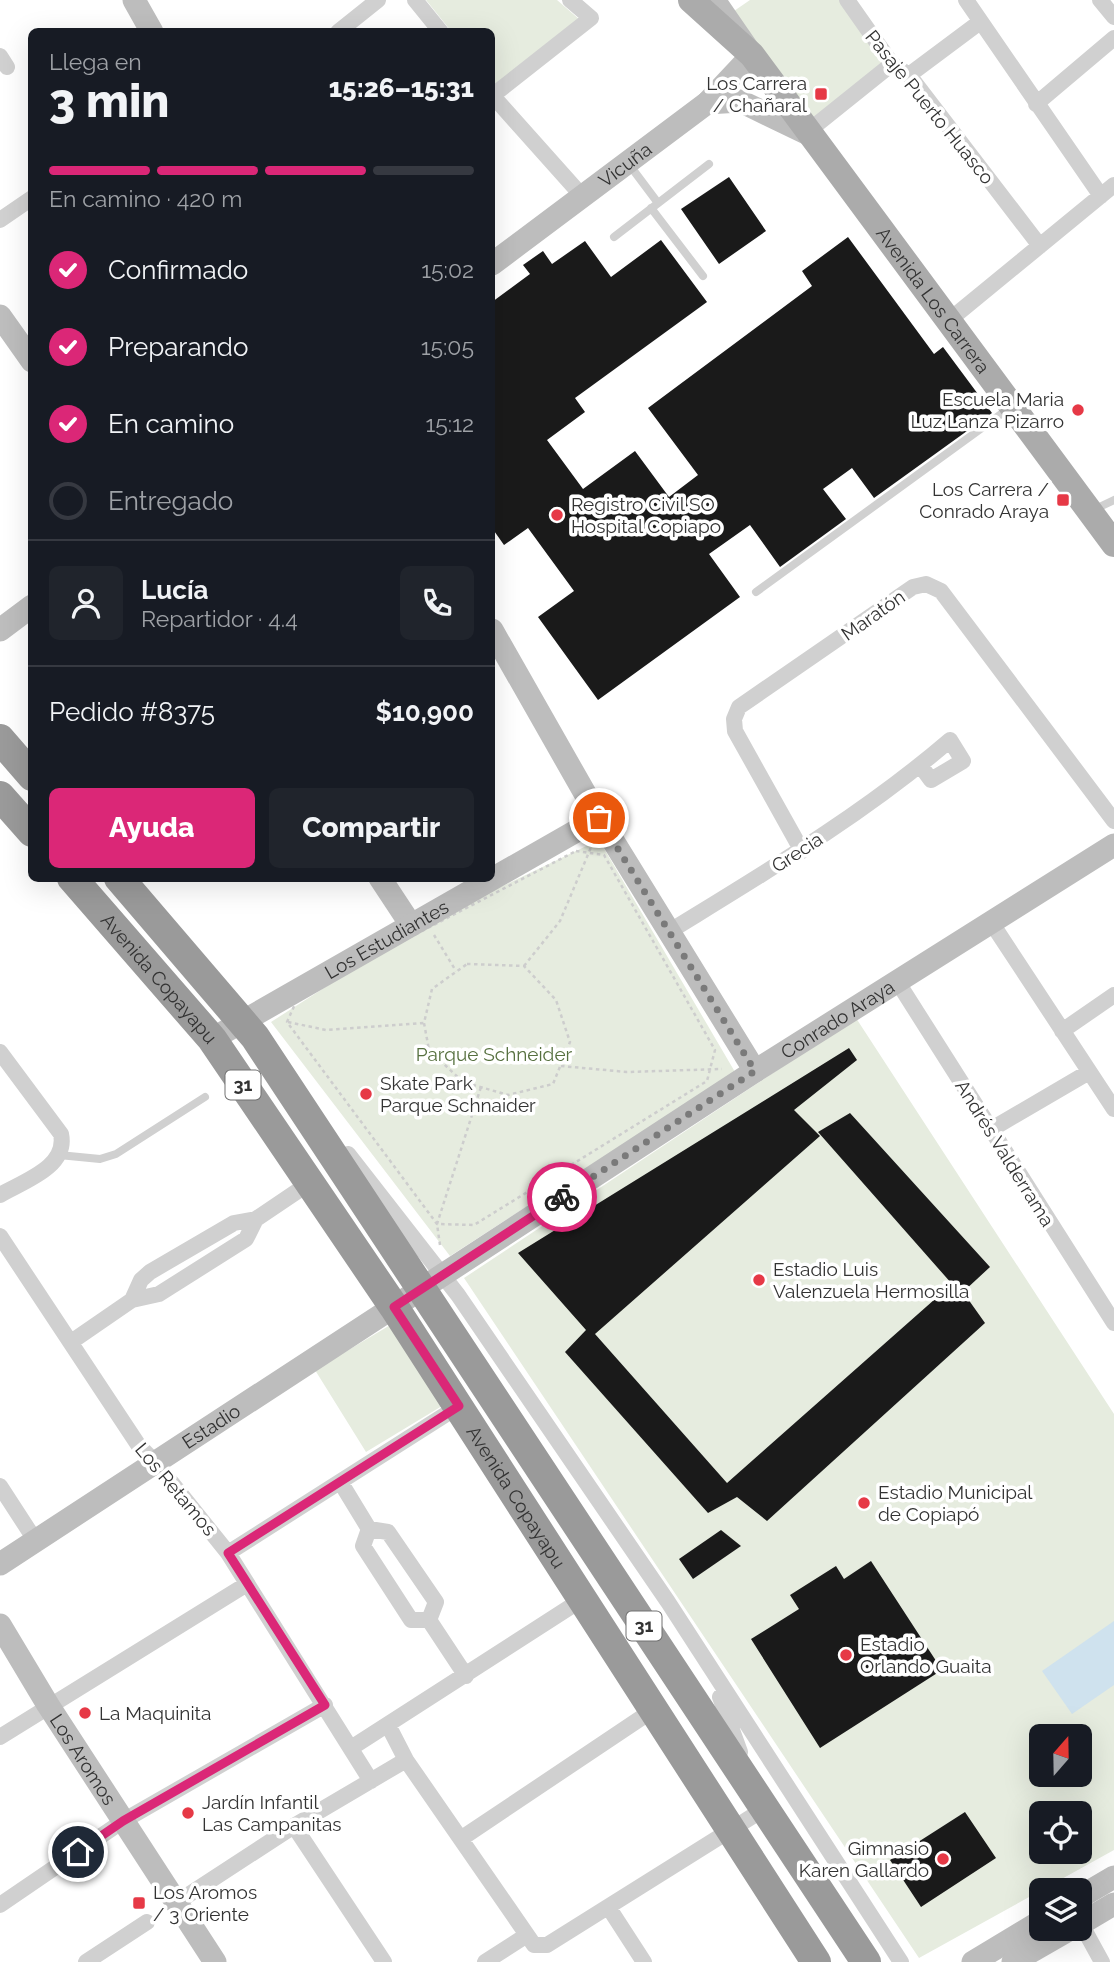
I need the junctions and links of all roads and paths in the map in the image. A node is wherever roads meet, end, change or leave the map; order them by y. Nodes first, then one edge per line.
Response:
1 (134, 0) edge
2 (378, 0) edge
3 (415, 0) edge
4 (570, 0) edge
5 (678, 0) edge
6 (691, 0) edge
7 (847, 0) edge
8 (966, 0) edge
9 (1100, 0) edge
10 (721, 2) edge
11 (1114, 17) edge
12 (981, 22) junction
13 (150, 28) edge
14 (343, 28) edge
15 (438, 28) edge
16 (1114, 38) edge
17 (752, 55) junction
18 (892, 64) junction
19 (909, 75) junction
20 (495, 94) edge
21 (495, 99) edge
22 (707, 103) junction
23 (1036, 104) junction
24 (806, 133) junction
25 (628, 162) junction
26 (709, 164) dead end
27 (1114, 185) edge
28 (1101, 196) junction
29 (583, 197) junction
30 (28, 201) edge
31 (654, 206) junction
32 (0, 220) edge
33 (614, 237) dead end
34 (1040, 246) junction
35 (495, 262) edge
36 (703, 276) dead end
37 (0, 316) edge
38 (947, 322) junction
39 (28, 355) edge
40 (1011, 407) junction
41 (1114, 500) edge
42 (1090, 512) junction
43 (1114, 544) edge
44 (755, 592) dead end
45 (28, 609) edge
46 (0, 629) edge
47 (495, 635) edge
48 (0, 739) edge
49 (920, 765) dead end
50 (28, 771) edge
51 (0, 796) edge
52 (599, 818) junction
53 (1114, 821) edge
54 (28, 828) edge
55 (1114, 845) edge
56 (802, 851) junction
57 (590, 853) junction
58 (495, 881) edge
59 (75, 882) edge
60 (122, 882) edge
61 (383, 882) edge
62 (493, 882) edge
63 (991, 922) junction
64 (420, 926) junction
65 (670, 931) junction
66 (524, 966) junction
67 (457, 971) junction
68 (897, 981) junction
69 (1114, 995) edge
70 (287, 1022) junction
71 (424, 1023) junction
72 (248, 1030) junction
73 (1062, 1031) junction
74 (212, 1039) junction
75 (0, 1052) edge
76 (561, 1066) junction
77 (710, 1069) junction
78 (755, 1071) junction
79 (1089, 1072) junction
80 (481, 1087) junction
81 (205, 1097) dead end
82 (1114, 1109) edge
83 (990, 1130) junction
84 (59, 1155) junction
85 (308, 1184) junction
86 (0, 1195) edge
87 (256, 1219) junction
88 (437, 1224) junction
89 (0, 1236) edge
90 (433, 1282) junction
91 (132, 1300) junction
92 (394, 1307) junction
93 (1114, 1323) edge
94 (72, 1342) junction
95 (459, 1406) junction
96 (155, 1462) junction
97 (341, 1483) junction
98 (0, 1486) edge
99 (369, 1529) junction
100 (35, 1540) junction
101 (228, 1553) junction
102 (0, 1564) edge
103 (247, 1584) junction
104 (581, 1600) junction
105 (429, 1620) junction
106 (0, 1625) edge
107 (711, 1672) junction
108 (466, 1676) junction
109 (48, 1705) junction
110 (325, 1705) junction
111 (653, 1710) junction
112 (388, 1725) junction
113 (0, 1737) edge
114 (351, 1748) junction
115 (407, 1760) junction
116 (371, 1781) junction
117 (759, 1802) junction
118 (123, 1821) junction
119 (294, 1826) junction
120 (730, 1830) junction
121 (462, 1838) junction
122 (1114, 1877) edge
123 (1092, 1890) edge
124 (176, 1903) junction
125 (1114, 1904) edge
126 (0, 1905) edge
127 (609, 1908) junction
128 (1092, 1916) edge
129 (147, 1923) dead end
130 (1029, 1927) edge
131 (530, 1940) junction
132 (1049, 1941) edge
133 (1090, 1941) edge
134 (86, 1962) edge
135 (215, 1962) edge
136 (384, 1962) edge
137 (485, 1962) edge
138 (644, 1962) edge
139 (816, 1962) edge
140 (866, 1962) edge
141 (901, 1962) edge
142 (973, 1962) edge
143 (1013, 1962) edge
144 (1102, 1962) edge

1 - 13 street
2 - 14 street
3 - 15 street
4 - 20 street
5 - 17 main road
6 - 17 main road
7 - 18 street, Pasaje Puerto Huasco
8 - 12 street
9 - 11 street
10 - 17 street
12 - 19 street
12 - 23 street
16 - 23 street
17 - 22 street, Vicuña
17 - 24 main road, Avenida Los Carrera
18 - 19 street, Pasaje Puerto Huasco
18 - 24 street
19 - 34 street, Pasaje Puerto Huasco
21 - 29 street
22 - 24 street
22 - 25 street, Vicuña
23 - 28 street
24 - 38 main road, Avenida Los Carrera
25 - 29 street, Vicuña
25 - 31 lane
26 - 31 lane
27 - 28 street
28 - 34 street
29 - 35 street, Vicuña
30 - 32 street
31 - 33 lane
31 - 36 lane
34 - 38 street
37 - 39 street
38 - 40 main road, Avenida Los Carrera
40 - 42 main road, Avenida Los Carrera
40 - 44 lane
41 - 42 lane
42 - 43 main road, Avenida Los Carrera
45 - 46 street
47 - 52 street
48 - 50 highway
49 - 56 street, Grecia
51 - 54 highway
52 - 58 street, Los Estudiantes
52 - 65 street
53 - 56 street, Maratón
55 - 63 street, Conrado Araya
56 - 65 street, Grecia
57 - 64 path
57 - 66 path
57 - 77 path
59 - 74 highway, Avenida Copayapu / 31
60 - 72 highway, Avenida Copayapu / 31
61 - 64 street
62 - 64 street, Los Estudiantes
63 - 68 street, Conrado Araya
63 - 73 street
64 - 67 path
64 - 70 path
64 - 72 street, Los Estudiantes
65 - 78 street
66 - 67 path
66 - 76 path
67 - 71 path
68 - 78 street, Conrado Araya
68 - 83 street, Andrés Valderrama
69 - 73 street
70 - 71 path
70 - 88 path
71 - 80 path
72 - 74 street, Los Estudiantes
72 - 90 highway, Avenida Copayapu / 31
73 - 79 street
74 - 85 highway, Avenida Copayapu / 31
75 - 84 street
76 - 77 path
76 - 80 path
77 - 88 path
78 - 90 street, Conrado Araya
79 - 82 street
79 - 83 street
80 - 88 path
81 - 84 lane
83 - 93 street, Andrés Valderrama
84 - 86 street
85 - 87 street
85 - 92 highway, Avenida Copayapu / 31
87 - 91 street
87 - 91 street
89 - 94 street, Los Retamos
90 - 92 street, Estadio
90 - 107 street, Avenida Copayapu
90 - 117 highway, Avenida Copayapu / 31
91 - 94 street
92 - 95 highway, Avenida Copayapu / 31
92 - 96 street, Estadio
94 - 96 street, Los Retamos
95 - 97 street
95 - 104 highway, Avenida Copayapu / 31
96 - 100 street, Estadio
96 - 101 street, Los Retamos
97 - 99 street
97 - 101 street
98 - 100 street
99 - 105 street
99 - 105 street
100 - 102 street, Estadio
101 - 103 street, Los Retamos
103 - 109 street
103 - 110 street, Los Retamos
104 - 108 street
104 - 111 highway, Avenida Copayapu / 31
105 - 108 street
106 - 109 street, Los Aromos
107 - 117 street, Avenida Copayapu
107 - 141 street, Avenida Copayapu
108 - 112 street
109 - 113 street
109 - 118 street, Los Aromos
110 - 114 street, Los Retamos
110 - 118 street
111 - 120 highway, Avenida Copayapu / 31
111 - 121 street
112 - 114 street
112 - 115 street
114 - 116 street, Los Retamos
115 - 116 street
115 - 121 street
116 - 119 street
117 - 120 street
117 - 140 highway, Avenida Copayapu / 31
118 - 124 street, Los Aromos
118 - 126 street
119 - 124 street
119 - 136 street
120 - 127 street
120 - 139 highway, Avenida Copayapu / 31
121 - 131 street
122 - 123 street
124 - 135 street, Los Aromos
125 - 128 street
127 - 131 street
127 - 138 street
129 - 134 street
130 - 142 street
131 - 137 street
132 - 143 street
133 - 144 street

